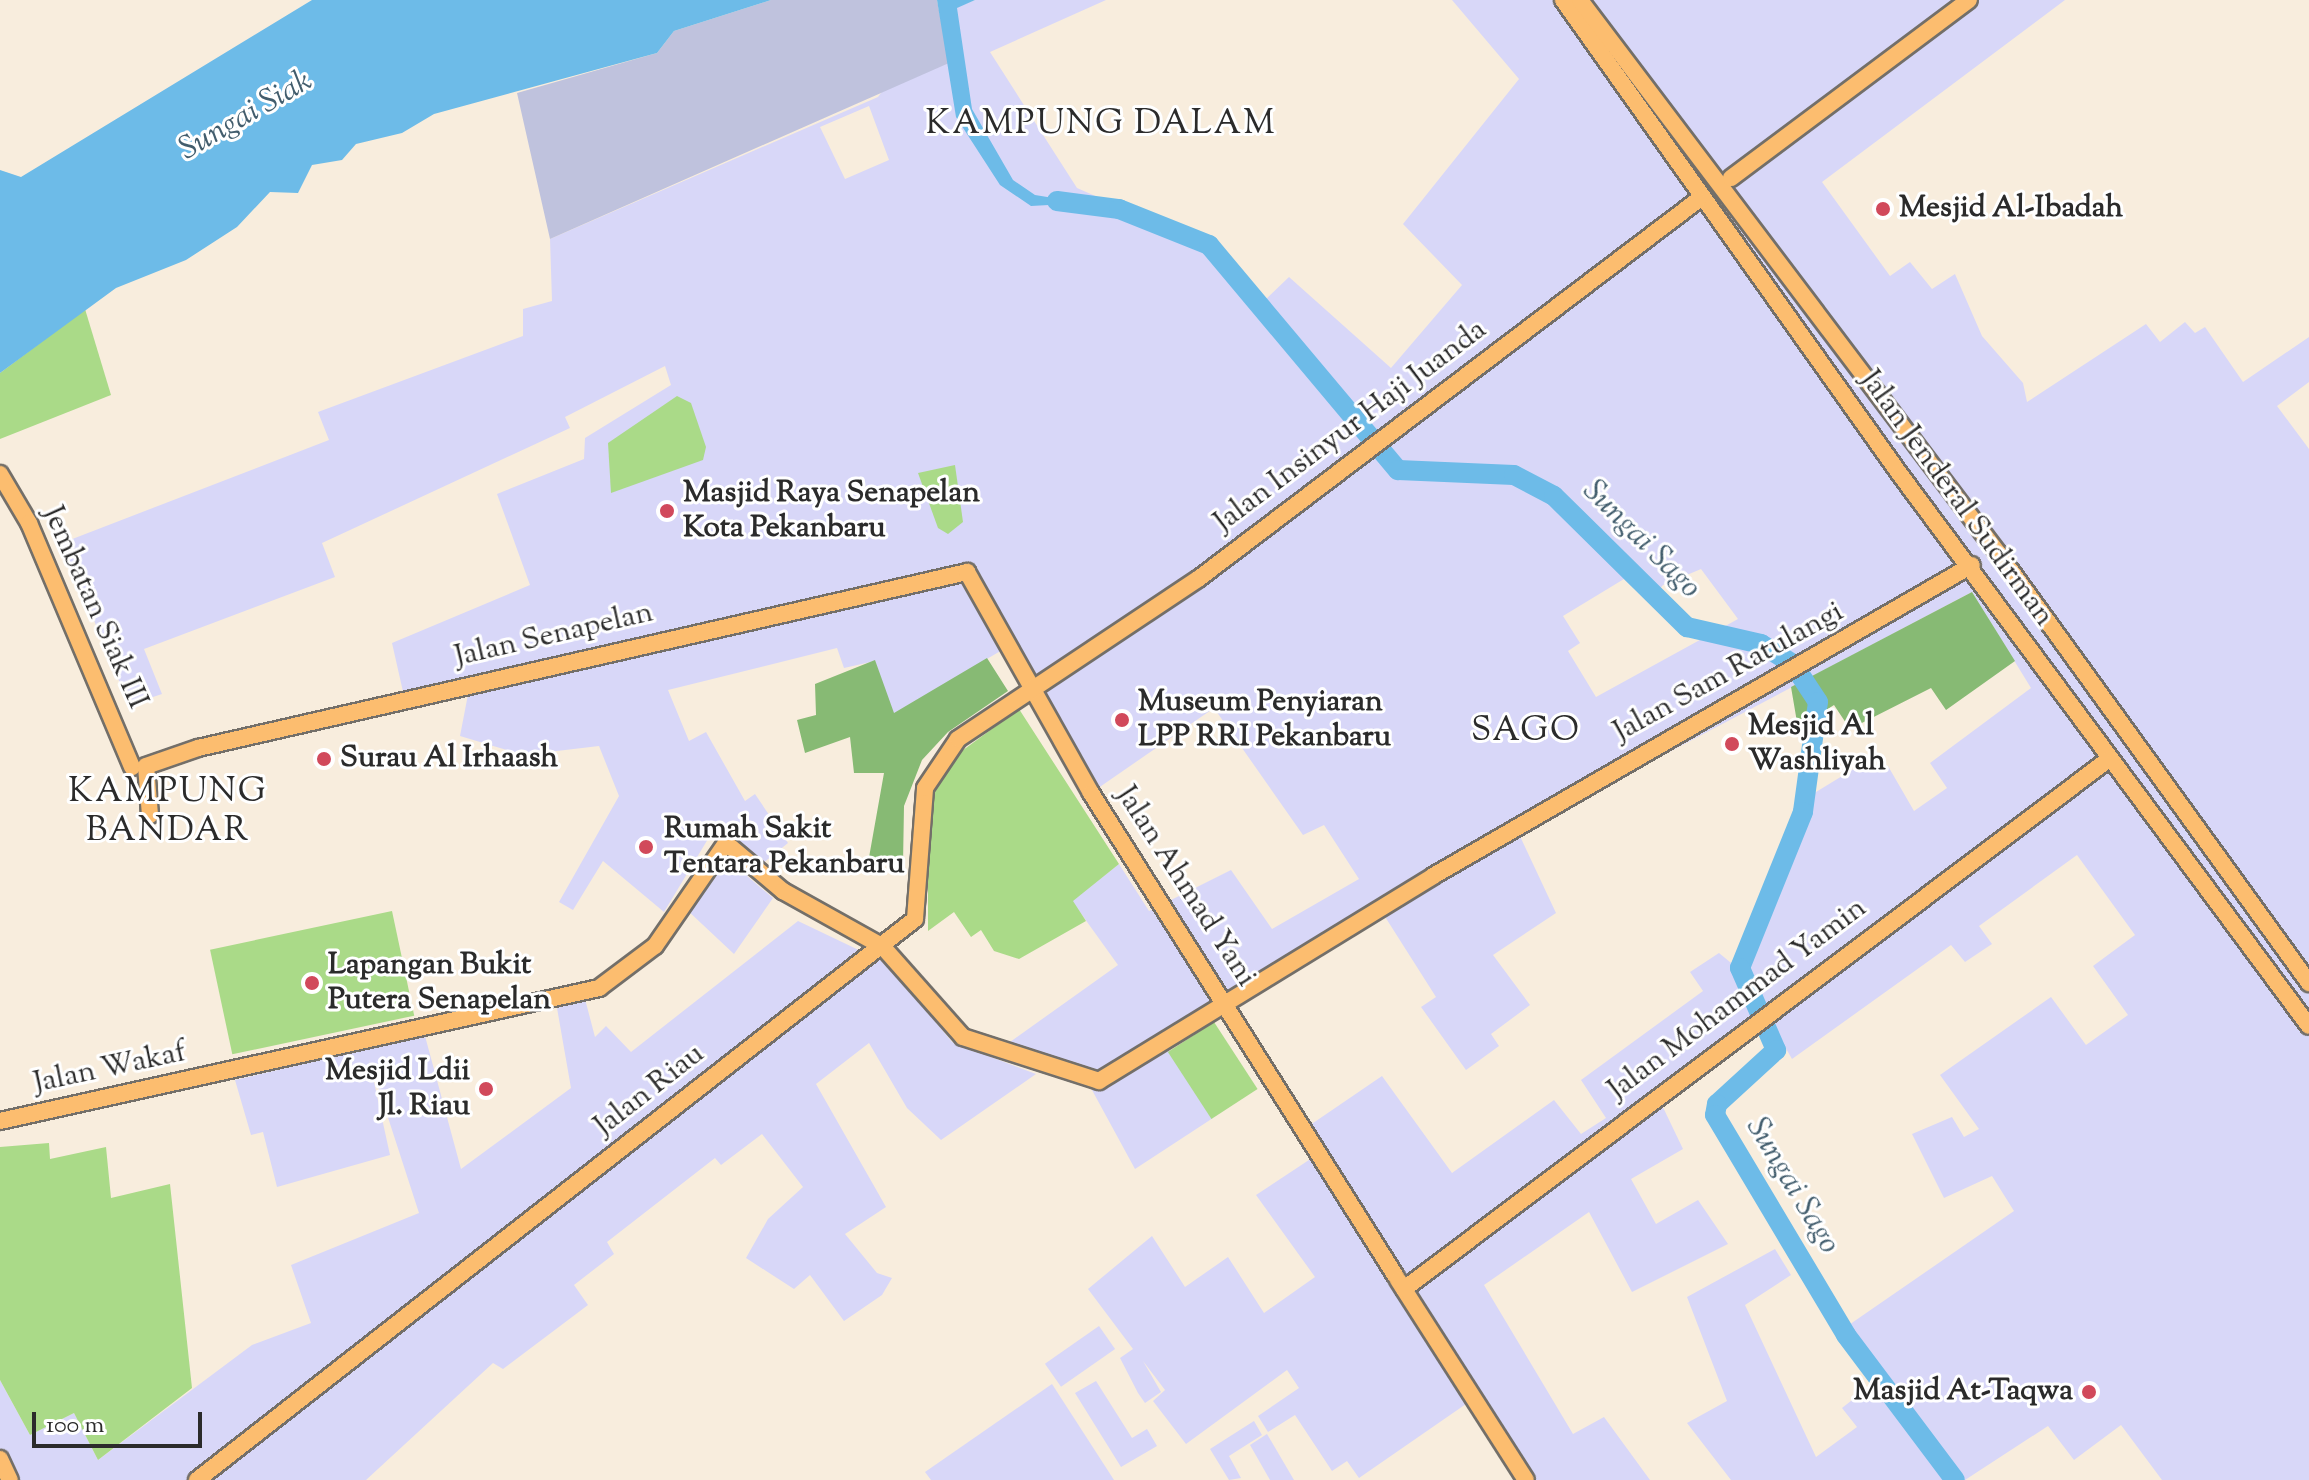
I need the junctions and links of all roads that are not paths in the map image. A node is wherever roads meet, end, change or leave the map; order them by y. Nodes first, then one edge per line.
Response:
1 (1563, 0) edge
2 (1580, 0) edge
3 (1969, 0) edge
4 (1731, 178) dead end
5 (1698, 200) dead end
6 (1728, 212) junction
7 (0, 474) edge
8 (1972, 565) junction
9 (967, 572) joint
10 (1032, 690) junction
11 (2123, 728) junction
12 (198, 748) junction
13 (2104, 753) junction
14 (2154, 770) junction
15 (2130, 789) junction
16 (150, 815) dead end
17 (726, 843) joint
18 (883, 947) junction
19 (2309, 983) edge
20 (1227, 1005) junction
21 (2309, 1026) edge
22 (0, 1121) edge
23 (1403, 1288) junction
24 (0, 1459) edge
25 (10, 1480) edge
26 (197, 1480) edge
27 (1526, 1480) edge

1 - 6 main road, Jalan Jenderal Sudirman
2 - 6 main road, Jalan Jenderal Sudirman
3 - 4 main road
5 - 10 main road, Jalan Insinyur Haji Juanda
6 - 8 main road, Jalan Jenderal Sudirman
6 - 11 main road, Jalan Jenderal Sudirman
7 - 12 main road, Jembatan Siak III
8 - 13 main road, Jalan Jenderal Sudirman
8 - 20 main road, Jalan Sam Ratulangi
9 - 10 main road, Jalan Ahmad Yani
9 - 12 main road, Jalan Senapelan
10 - 18 main road, Jalan Riau
10 - 20 main road, Jalan Ahmad Yani
11 - 13 main road, Jalan Mohammad Yamin
11 - 14 main road, Jalan Jenderal Sudirman
12 - 16 main road, Jalan Senapelan
13 - 15 main road, Jalan Jenderal Sudirman
13 - 23 main road, Jalan Mohammad Yamin
14 - 15 main road
14 - 19 main road, Jalan Jenderal Sudirman
15 - 21 main road, Jalan Jenderal Sudirman
17 - 18 main road, Jalan Sam Ratulangi
17 - 22 main road, Jalan Wakaf
18 - 20 main road, Jalan Sam Ratulangi
18 - 26 main road, Jalan Riau
20 - 23 main road, Jalan Ahmad Yani
23 - 27 main road, Jalan Ahmad Yani
24 - 25 main road

